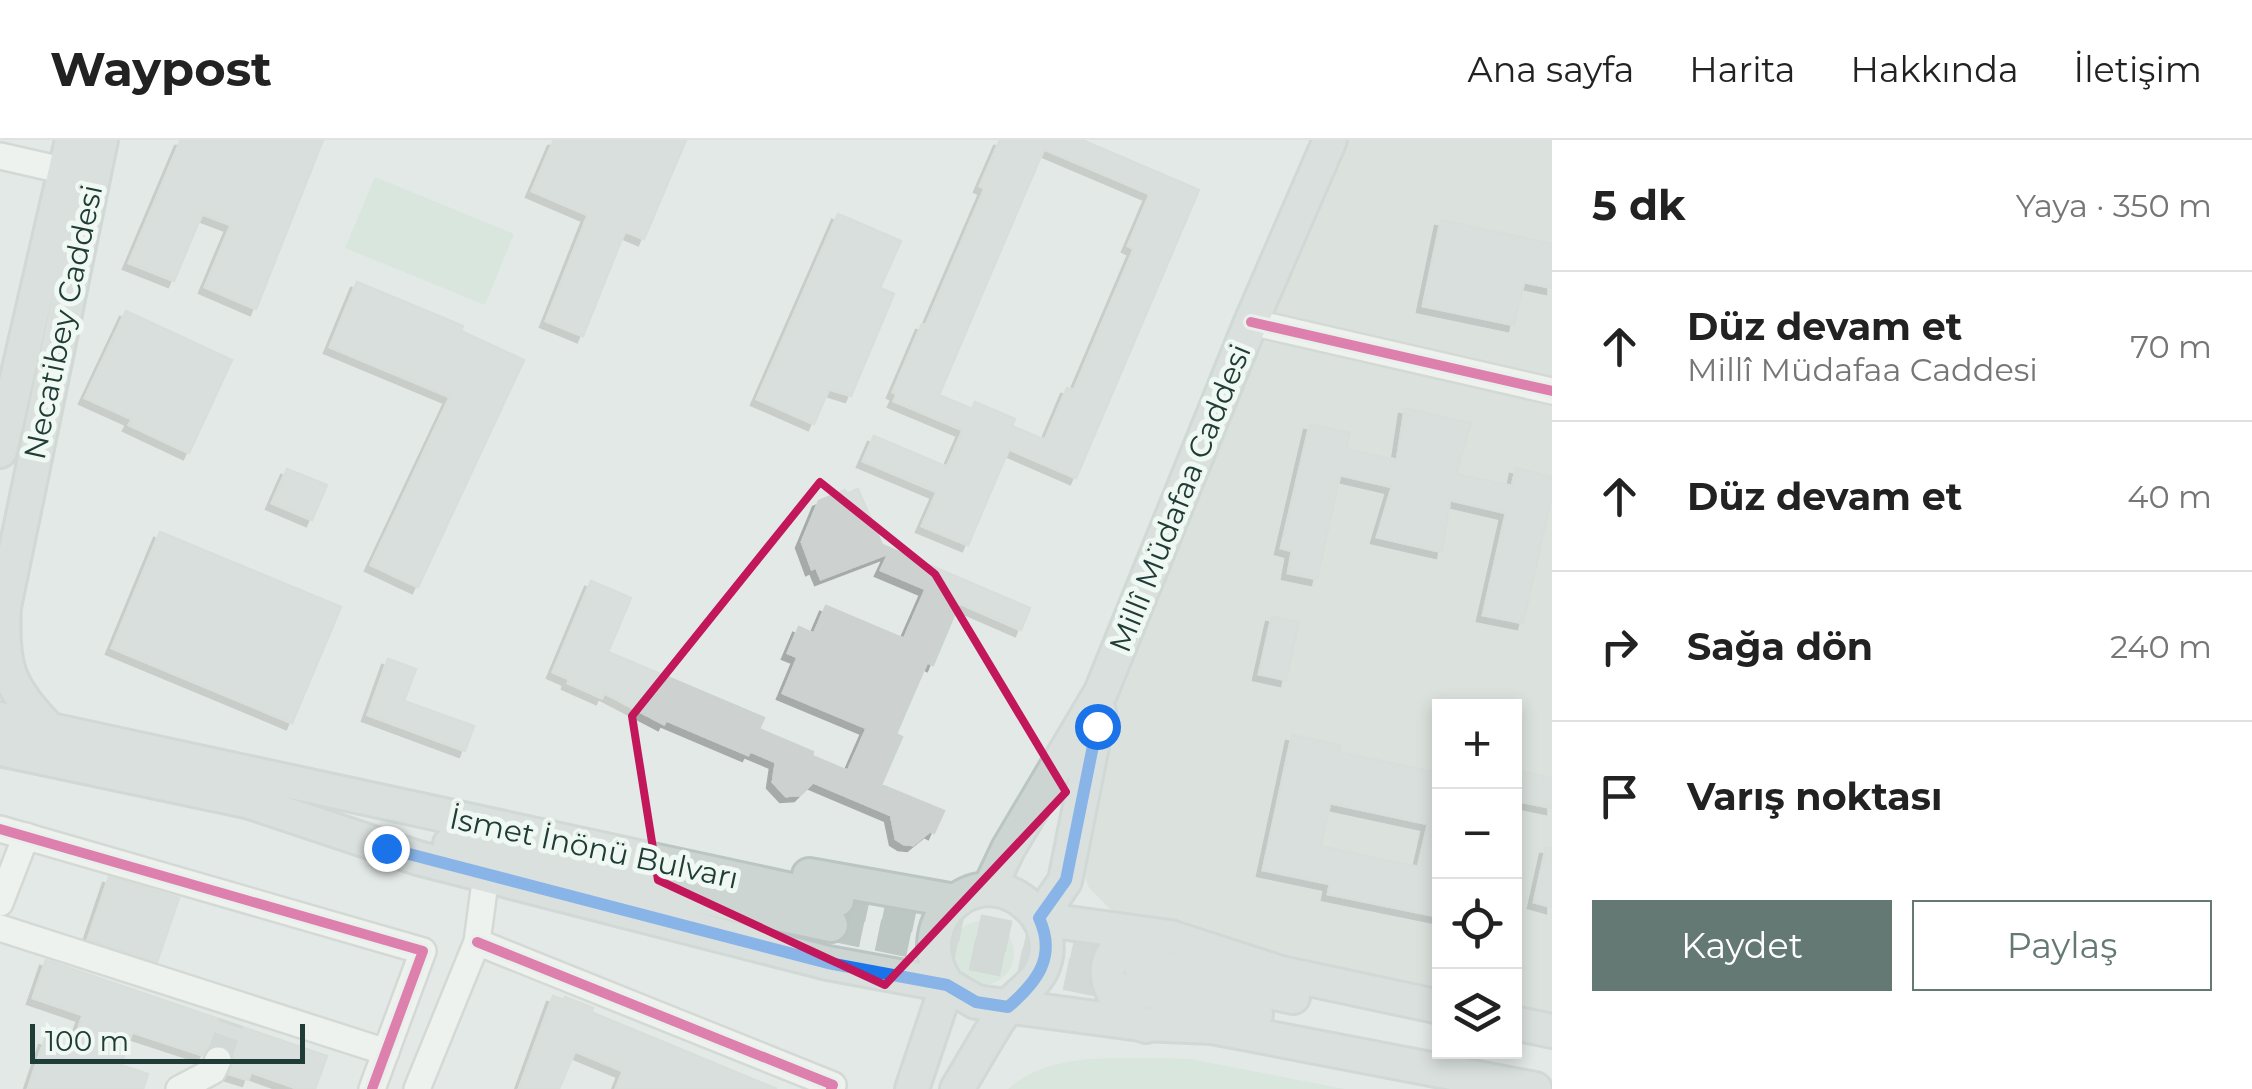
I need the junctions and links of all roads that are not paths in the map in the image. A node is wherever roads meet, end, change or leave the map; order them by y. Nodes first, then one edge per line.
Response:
1 (101, 140) edge
2 (1318, 150) edge
3 (0, 156) edge
4 (77, 163) edge
5 (1251, 322) junction
6 (1552, 391) edge
7 (0, 451) edge
8 (1102, 692) junction
9 (0, 720) edge
10 (48, 728) junction
11 (0, 750) edge
12 (251, 788) junction
13 (0, 829) edge
14 (26, 836) junction
15 (486, 875) junction
16 (989, 889) junction
17 (955, 901) junction
18 (0, 904) edge
19 (834, 912) tunnel mouth
20 (1039, 918) junction
21 (0, 928) edge
22 (1170, 937) junction
23 (477, 942) junction
24 (947, 985) junction
25 (1432, 1004) edge
26 (1008, 1007) junction
27 (1141, 1024) junction
28 (1522, 1025) edge
29 (1432, 1027) edge
30 (1552, 1031) edge
31 (1522, 1045) edge
32 (1432, 1049) edge
33 (1552, 1051) edge
34 (386, 1052) junction
35 (1471, 1059) edge
36 (218, 1060) tunnel mouth
37 (1552, 1079) edge
38 (179, 1089) edge
39 (372, 1089) edge
40 (417, 1089) edge
41 (831, 1089) edge
42 (912, 1089) edge
43 (956, 1089) edge
44 (1419, 1089) edge
45 (1534, 1089) edge

1 - 4 main road, Necatibey Caddesi
2 - 5 main road, Millî Müdafaa Caddesi
3 - 4 street
4 - 7 main road, Necatibey Caddesi
4 - 10 main road, Necatibey Caddesi
5 - 6 street
5 - 8 main road, Millî Müdafaa Caddesi
8 - 16 main road, Millî Müdafaa Caddesi
8 - 20 main road, Millî Müdafaa Caddesi
9 - 10 main road, İsmet İnönü Bulvarı
10 - 12 main road, İsmet İnönü Bulvarı
11 - 12 main road, İsmet İnönü Bulvarı
12 - 15 main road
12 - 17 main road
12 - 19 main road, İsmet İnönü Bulvarı
13 - 14 street
14 - 18 street
14 - 34 street
15 - 23 street
15 - 24 main road
16 - 17 main road
16 - 20 main road
17 - 24 main road
20 - 22 main road
20 - 26 main road
21 - 34 street
22 - 25 main road
22 - 27 main road
23 - 40 street
23 - 41 street
24 - 26 main road
24 - 42 main road
26 - 27 main road
26 - 43 main road
27 - 44 main road
27 - 45 main road
28 - 30 main road
29 - 32 main road
31 - 33 main road
34 - 39 street
35 - 37 main road
36 - 38 street

